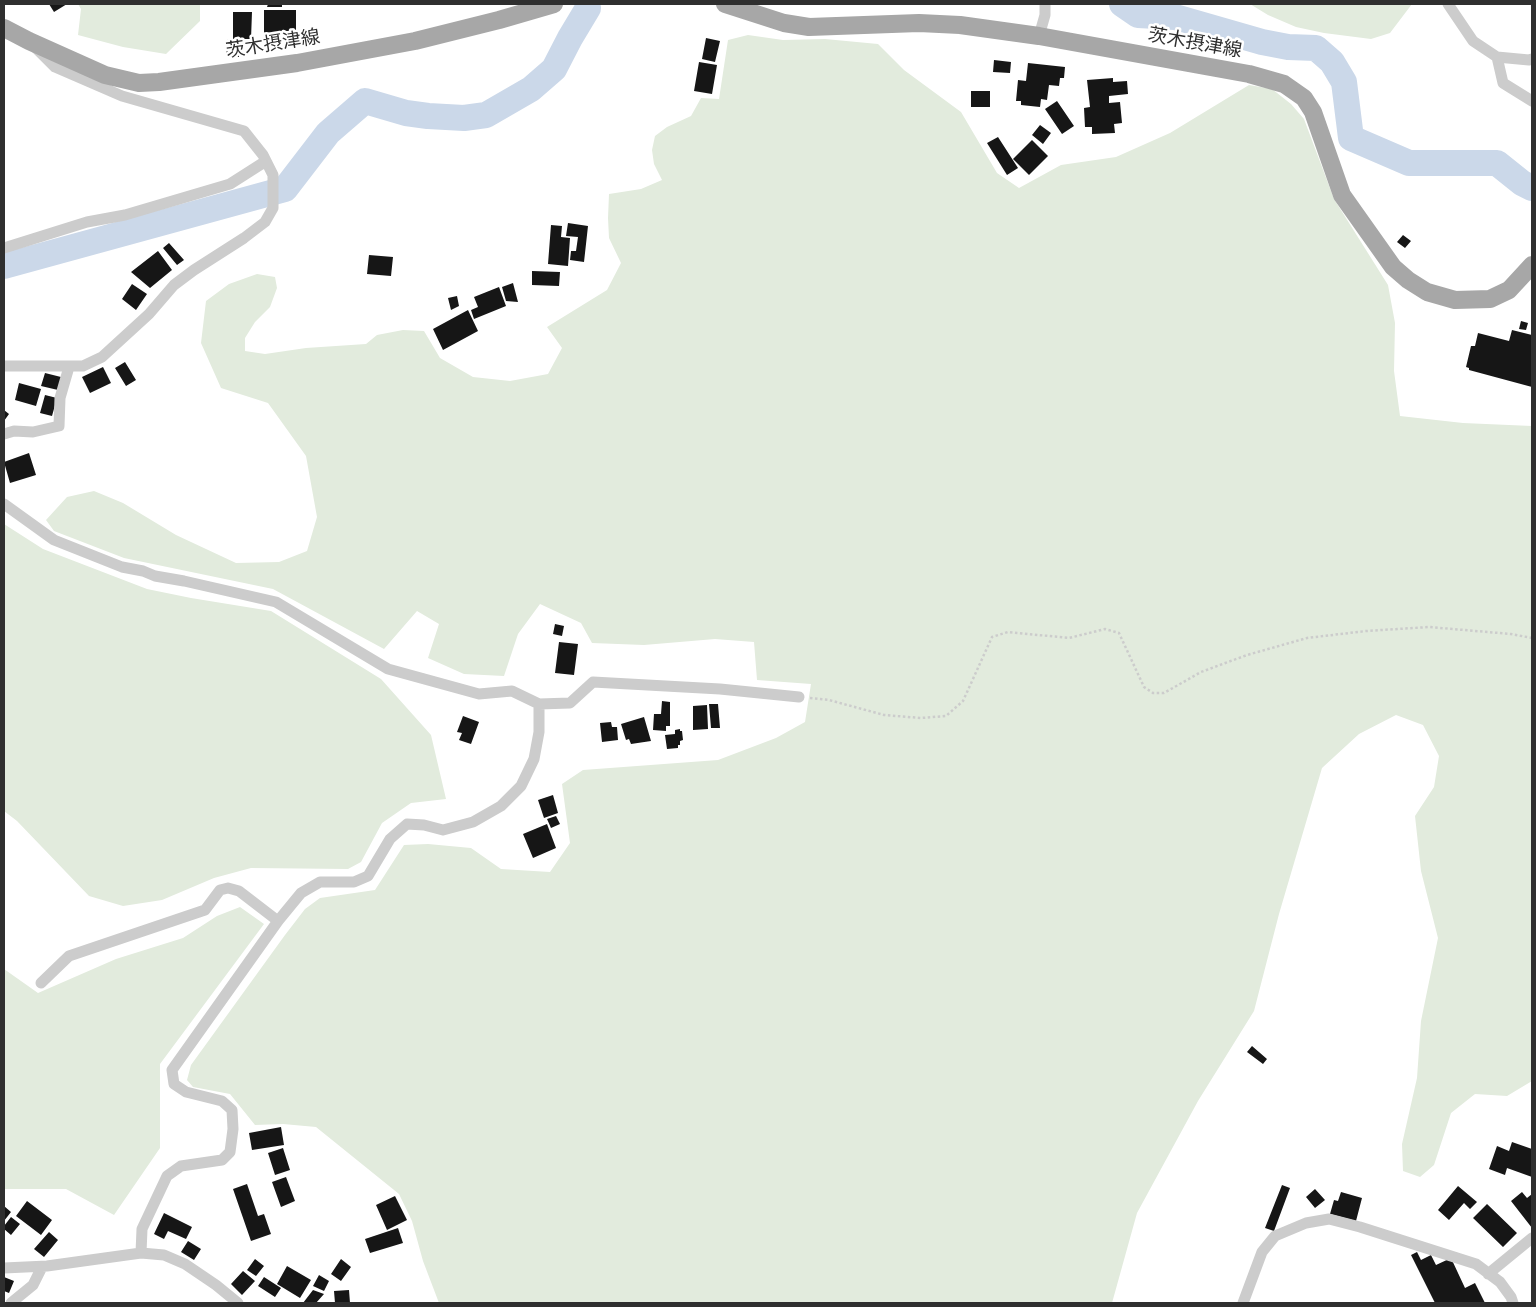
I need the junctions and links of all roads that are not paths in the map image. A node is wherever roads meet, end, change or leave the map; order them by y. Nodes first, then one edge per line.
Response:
1 (554, 4) edge
2 (724, 4) edge
3 (1045, 4) edge
4 (1448, 4) edge
5 (4, 28) edge
6 (1039, 36) junction
7 (29, 41) junction
8 (1497, 57) junction
9 (1532, 58) edge
10 (1532, 101) edge
11 (266, 161) junction
12 (4, 248) edge
13 (1532, 264) edge
14 (4, 366) edge
15 (69, 367) junction
16 (4, 434) edge
17 (4, 504) edge
18 (799, 697) road end
19 (539, 704) junction
20 (278, 921) junction
21 (41, 982) dead end
22 (1532, 1238) edge
23 (141, 1253) junction
24 (42, 1267) junction
25 (4, 1268) edge
26 (1488, 1274) junction
27 (11, 1303) edge
28 (238, 1303) edge
29 (1243, 1303) edge
30 (1513, 1303) edge

1 - 7 main road, 茨木摂津線
2 - 6 main road, 茨木摂津線
3 - 6 street
4 - 8 street
5 - 7 main road, 茨木摂津線
6 - 13 main road, 茨木摂津線
7 - 11 street
8 - 9 street
8 - 10 street
11 - 12 street
11 - 15 street
14 - 15 street
15 - 16 street
17 - 19 street
18 - 19 street
19 - 20 street
20 - 21 street
20 - 23 street
22 - 26 street
23 - 24 street
23 - 28 street
24 - 25 street
24 - 27 street
26 - 29 street
26 - 30 street

